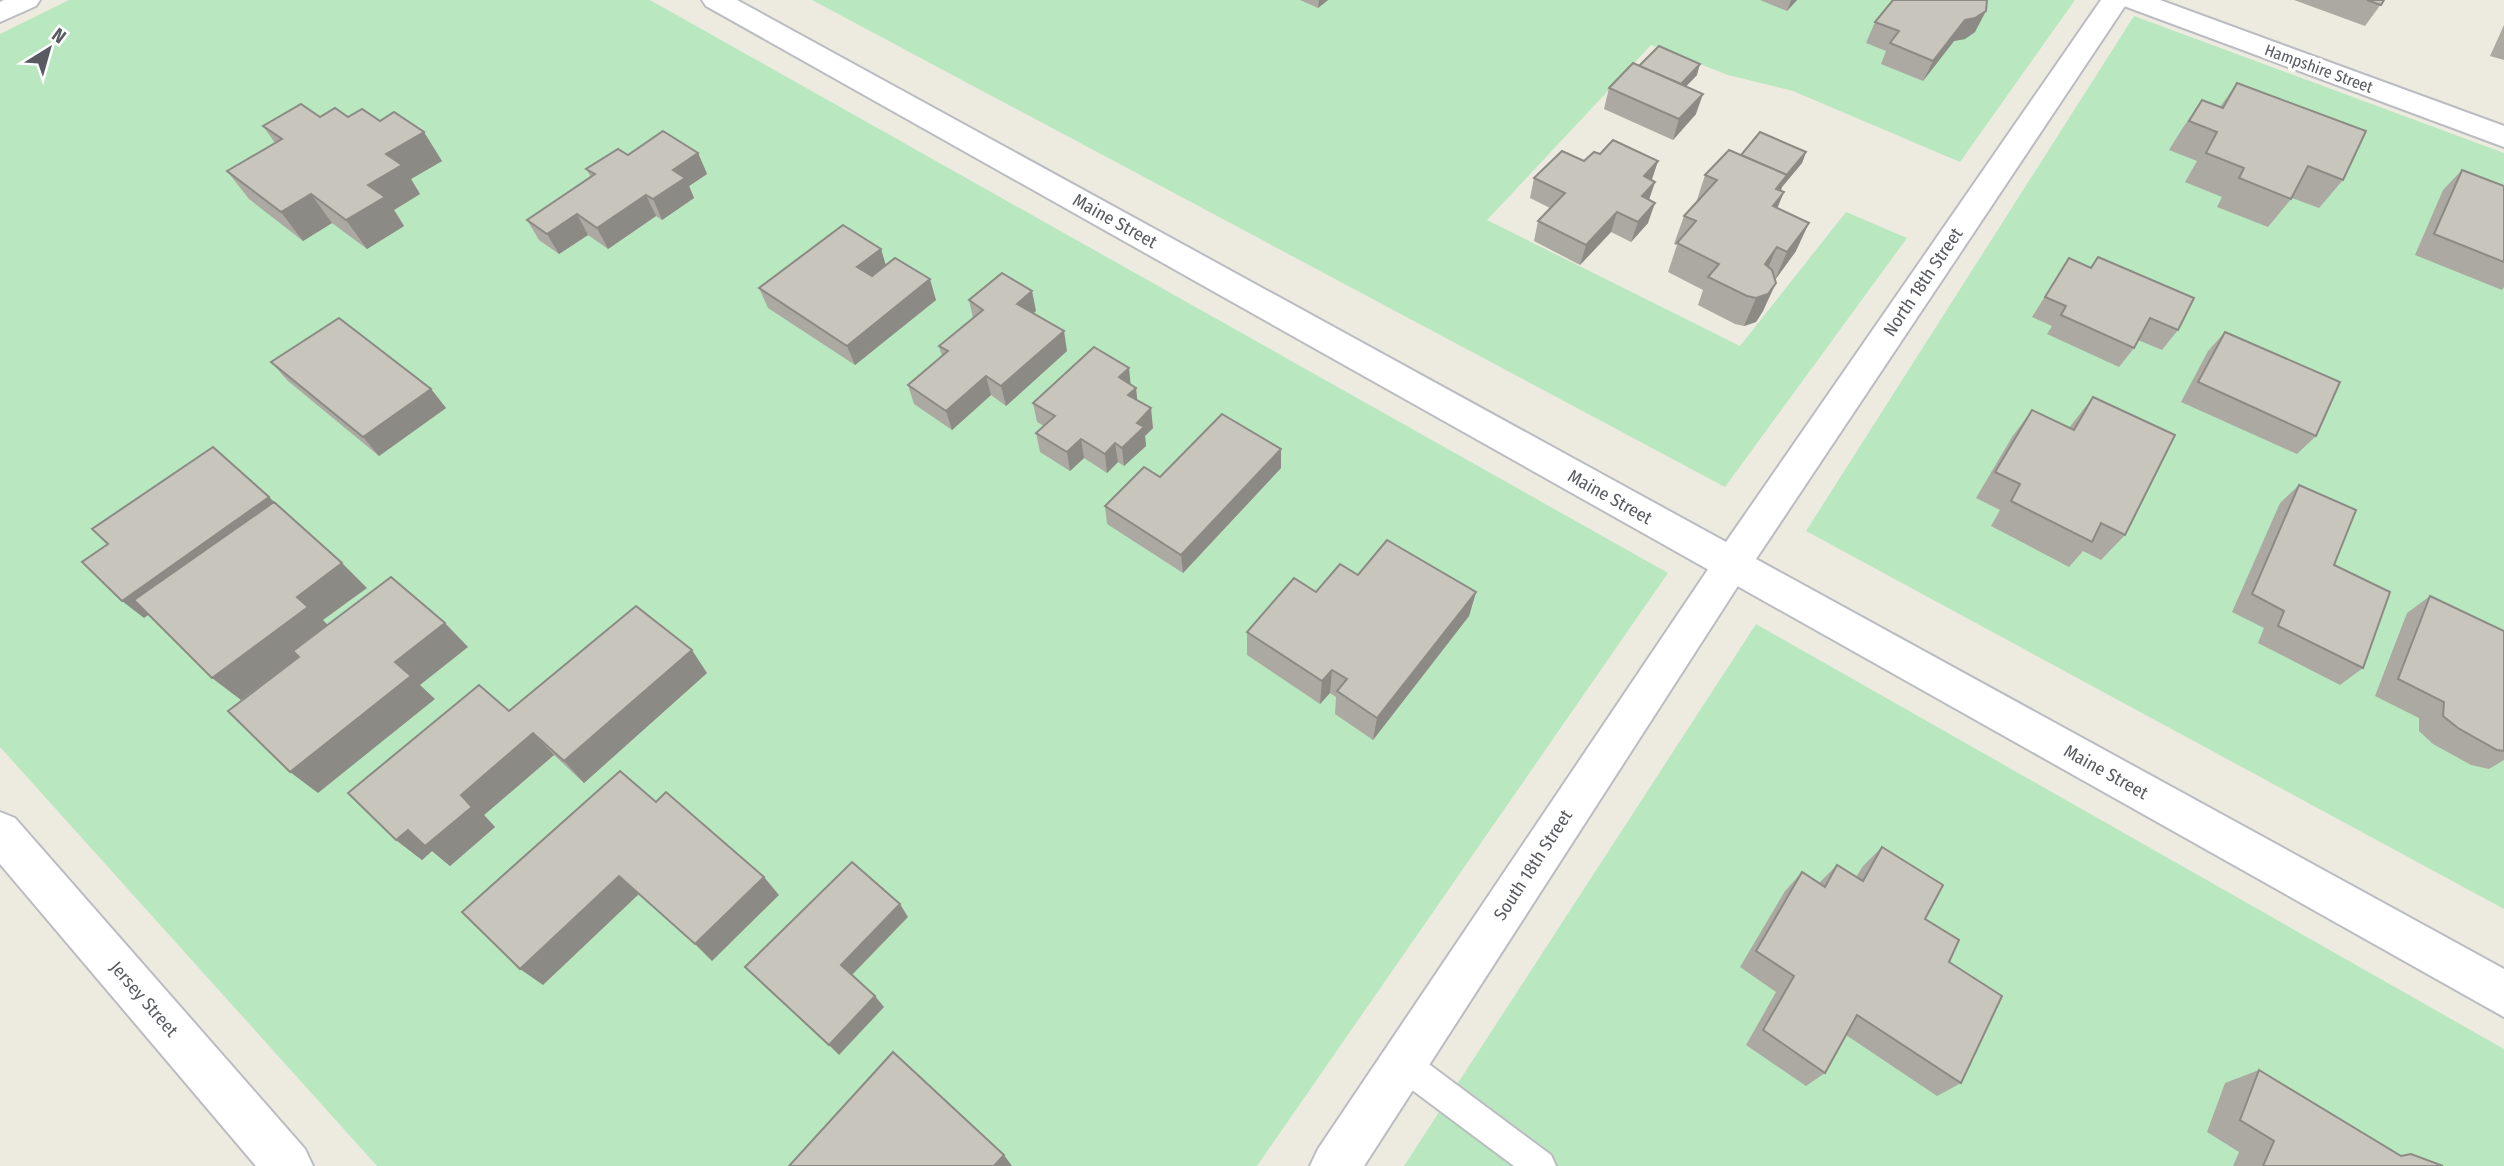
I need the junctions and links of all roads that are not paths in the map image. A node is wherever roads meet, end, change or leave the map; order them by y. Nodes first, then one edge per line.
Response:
1 (26, 0) edge
2 (716, 0) edge
3 (2115, 0) edge
4 (2134, 0) edge
5 (0, 13) edge
6 (2504, 137) edge
7 (1731, 564) junction
8 (0, 832) edge
9 (2504, 993) edge
10 (1403, 1064) junction
11 (288, 1166) edge
12 (1335, 1166) edge
13 (1540, 1166) edge

1 - 5 street
2 - 7 street, Maine Street
3 - 7 street, North 18th Street
4 - 6 street, Hampshire Street
7 - 9 street, Maine Street
7 - 10 street, South 18th Street
8 - 11 street, Jersey Street
10 - 12 street, South 18th Street
10 - 13 lane

